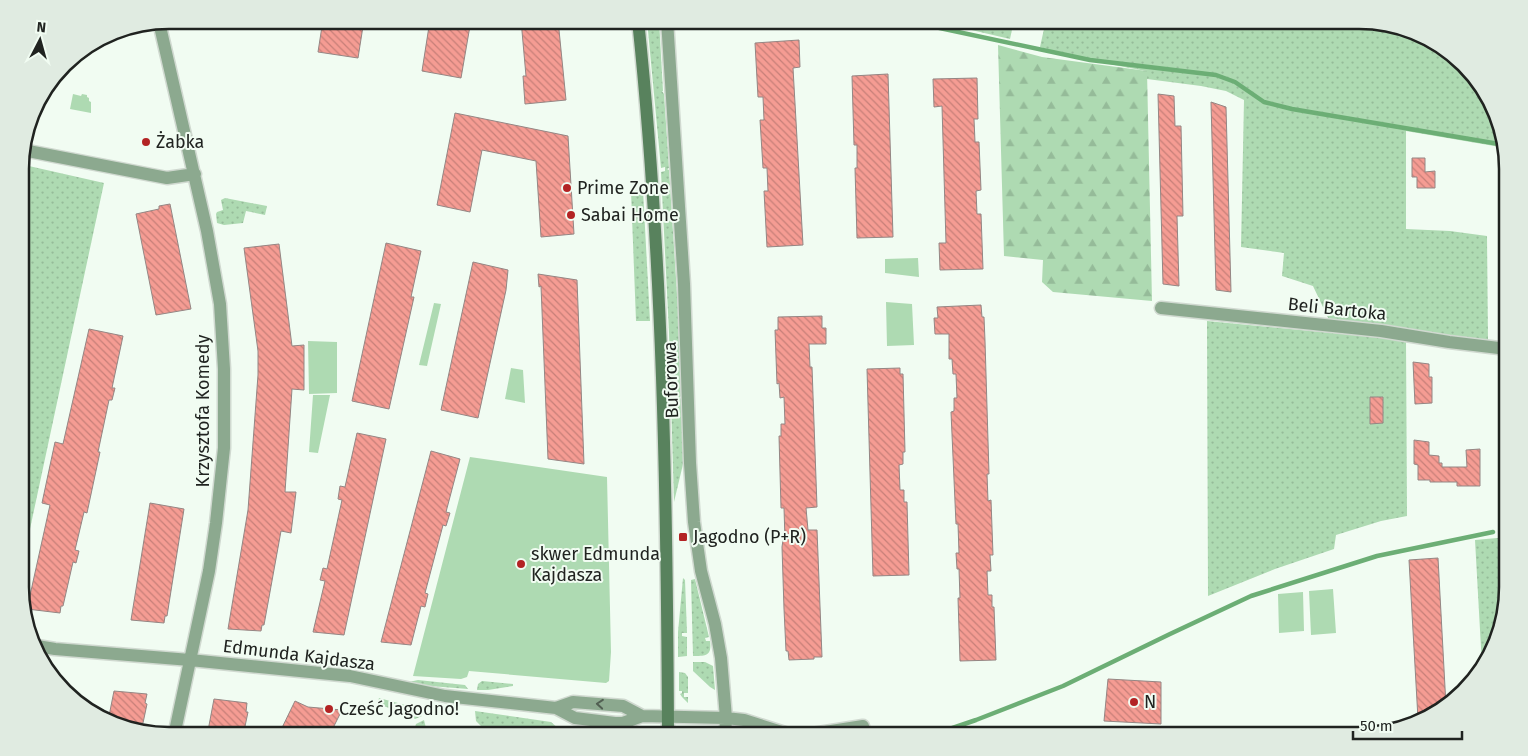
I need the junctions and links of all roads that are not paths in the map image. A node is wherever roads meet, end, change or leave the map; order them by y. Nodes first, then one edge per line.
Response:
1 (160, 29) edge
2 (639, 29) edge
3 (669, 29) edge
4 (30, 151) edge
5 (194, 174) junction
6 (1161, 308) dead end
7 (1499, 348) edge
8 (42, 647) edge
9 (190, 660) junction
10 (668, 717) junction
11 (726, 718) junction
12 (863, 726) dead end
13 (176, 727) edge
14 (668, 727) edge
15 (726, 727) edge
16 (766, 727) edge
17 (857, 727) edge

1 - 5 street, Krzysztofa Komedy
2 - 10 main road, Buforowa
3 - 11 street, Buforowa
4 - 5 street
5 - 9 street, Krzysztofa Komedy
6 - 7 street, Beli Bartoka
8 - 9 street, Edmunda Kajdasza
9 - 10 street, Edmunda Kajdasza
9 - 13 street, Krzysztofa Komedy
10 - 11 street, Edmunda Kajdasza
10 - 14 main road, Buforowa
11 - 15 street, Buforowa
11 - 16 street, Edmunda Kajdasza
12 - 17 street, Edmunda Kajdasza

